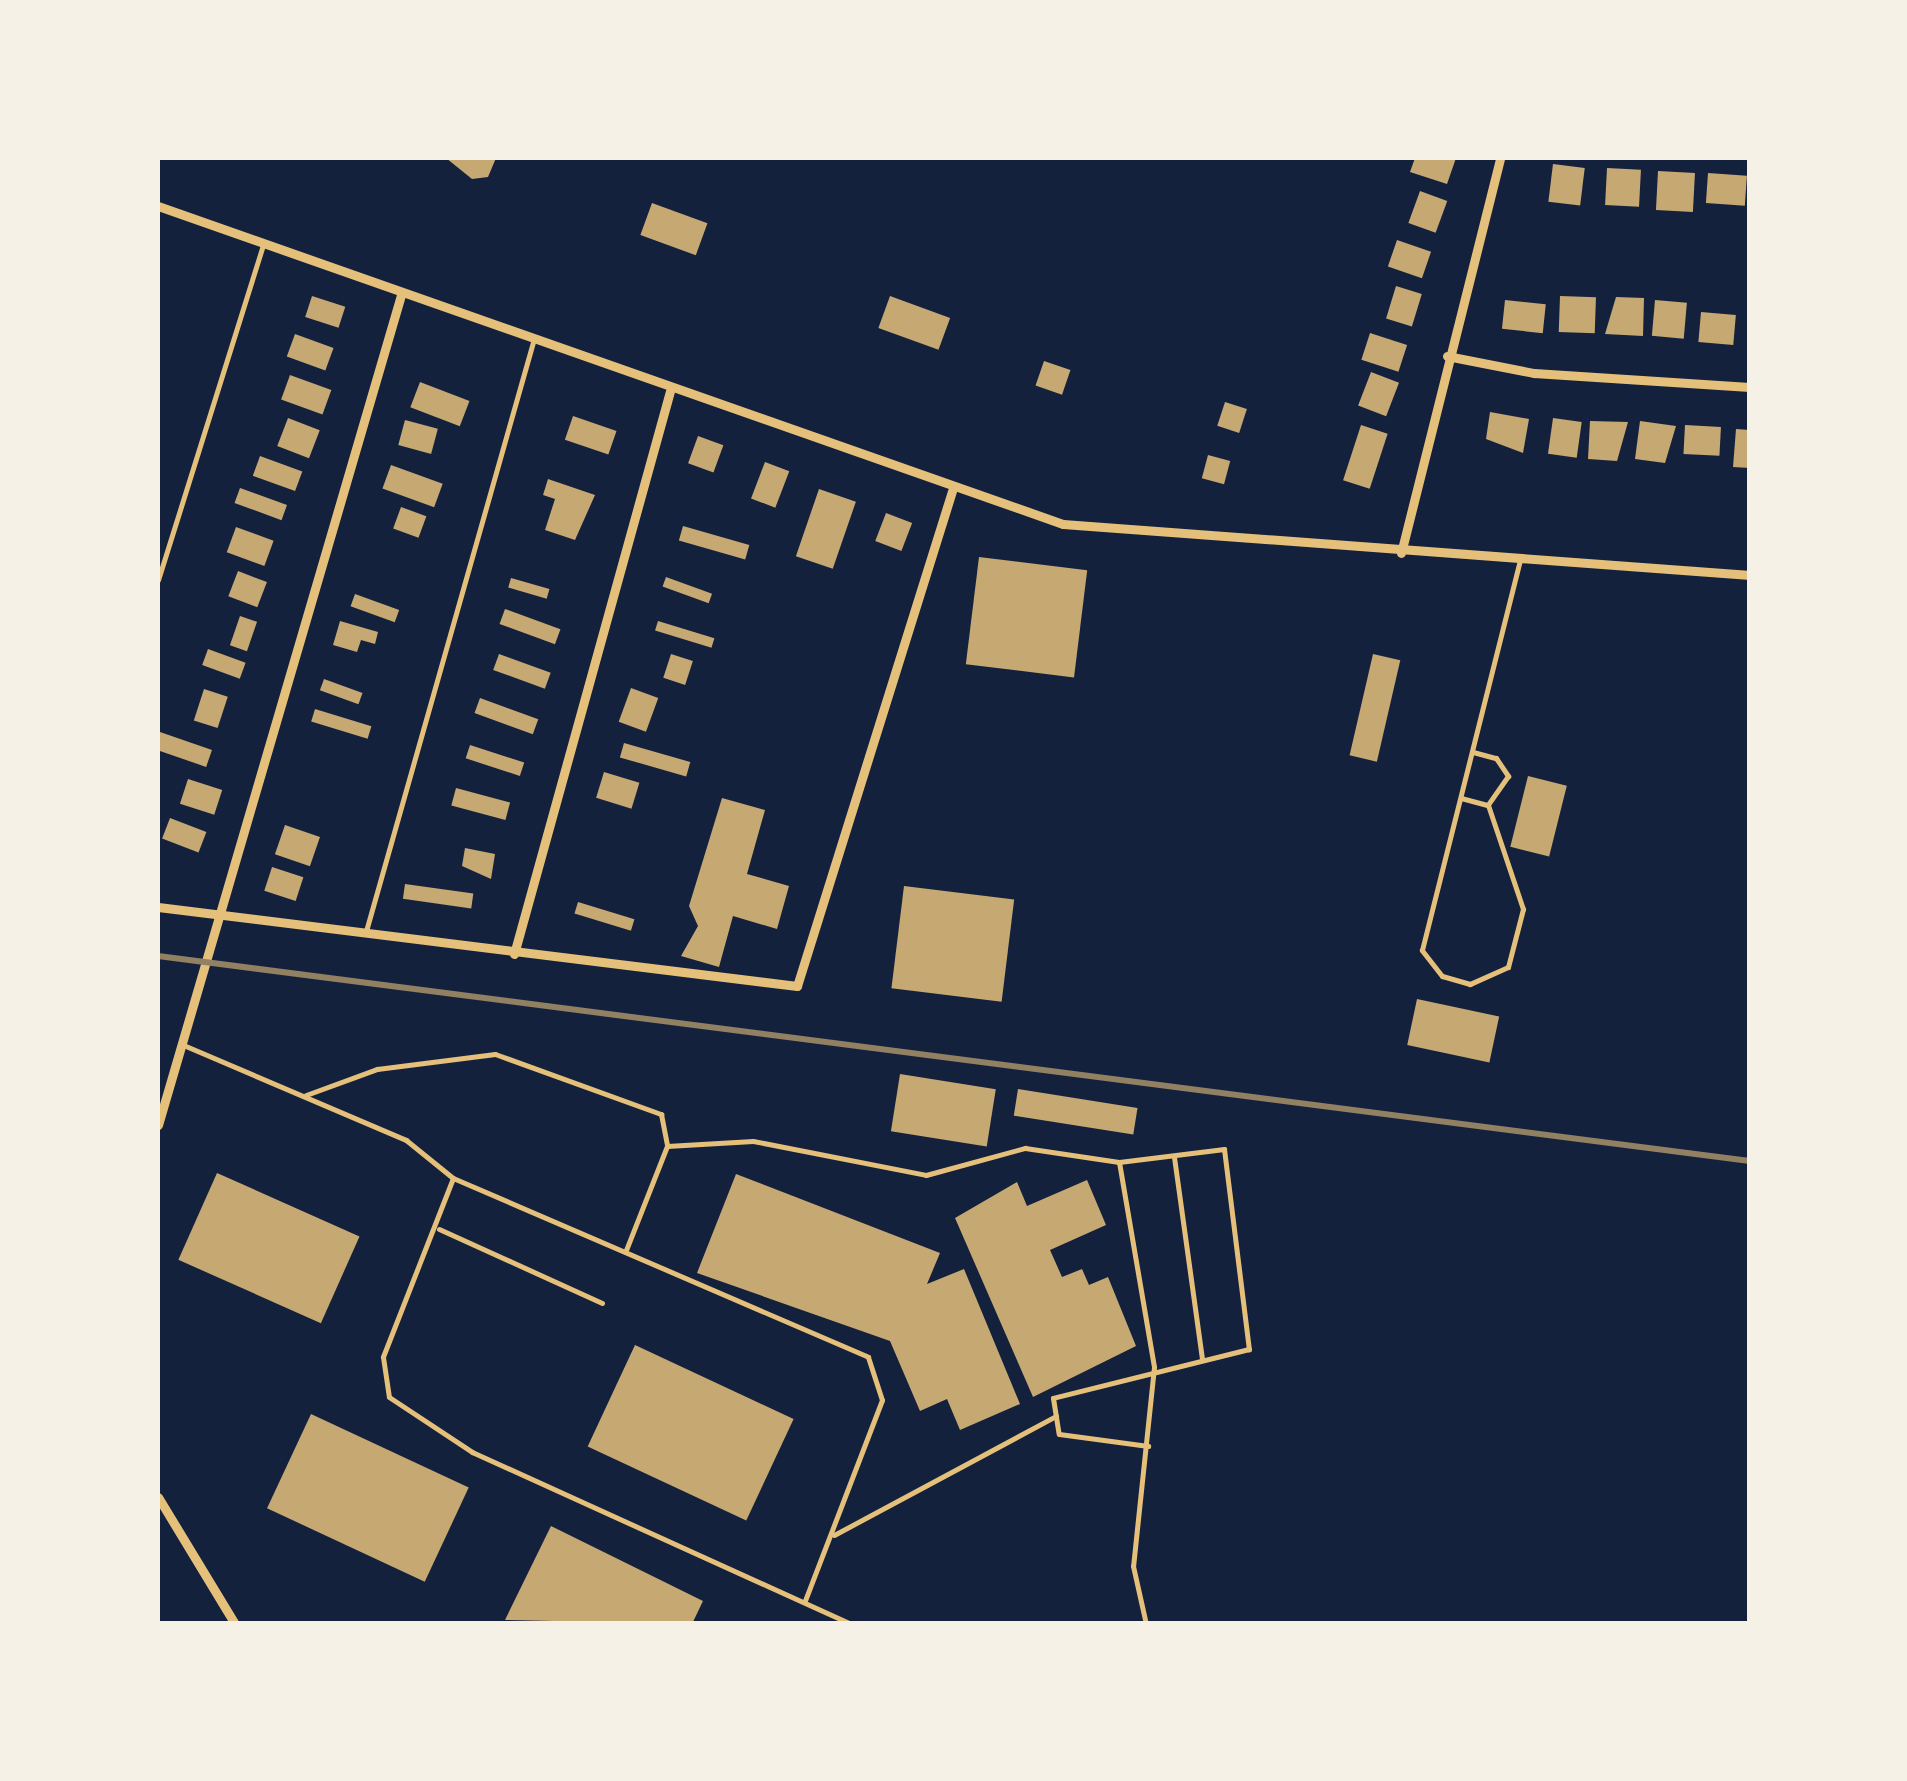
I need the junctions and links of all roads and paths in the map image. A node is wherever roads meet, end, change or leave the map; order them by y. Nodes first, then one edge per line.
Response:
1 (1500, 158) edge
2 (158, 206) edge
3 (263, 244) junction
4 (401, 295) junction
5 (533, 342) junction
6 (1447, 356) junction
7 (1750, 387) edge
8 (670, 391) junction
9 (952, 491) junction
10 (1401, 553) junction
11 (1520, 560) junction
12 (1750, 574) edge
13 (158, 580) edge
14 (1473, 752) junction
15 (1461, 798) junction
16 (1488, 806) junction
17 (158, 907) edge
18 (220, 915) junction
19 (365, 934) junction
20 (514, 954) junction
21 (181, 1044) junction
22 (304, 1096) junction
23 (158, 1125) edge
24 (667, 1146) junction
25 (1174, 1156) junction
26 (1119, 1162) junction
27 (453, 1178) junction
28 (439, 1229) junction
29 (626, 1250) junction
30 (602, 1303) dead end
31 (1202, 1359) junction
32 (1154, 1367) junction
33 (1056, 1416) junction
34 (1148, 1446) junction
35 (158, 1497) edge
36 (832, 1536) junction
37 (805, 1601) junction
38 (235, 1624) edge
39 (852, 1624) edge
40 (1146, 1624) edge

1 - 6 street
2 - 3 street
3 - 4 street
3 - 13 lane
4 - 5 street
4 - 18 street
5 - 8 street
5 - 19 lane
6 - 7 street
6 - 10 street
8 - 9 street
8 - 20 street
9 - 10 street
9 - 20 street
10 - 11 street
11 - 12 street
11 - 14 lane
14 - 15 lane
14 - 16 lane
15 - 16 lane
15 - 16 lane
17 - 18 street
18 - 19 street
18 - 21 street
19 - 20 street
21 - 22 lane
21 - 23 street
22 - 24 lane
22 - 27 lane
24 - 26 lane
24 - 29 lane
25 - 26 lane
25 - 31 lane
25 - 31 lane
26 - 32 lane
27 - 28 lane
27 - 29 lane
28 - 30 lane
28 - 37 lane
29 - 36 lane
31 - 32 lane
32 - 33 lane
32 - 34 lane
33 - 34 lane
33 - 36 lane
34 - 40 lane
35 - 38 street
36 - 37 lane
37 - 39 lane

